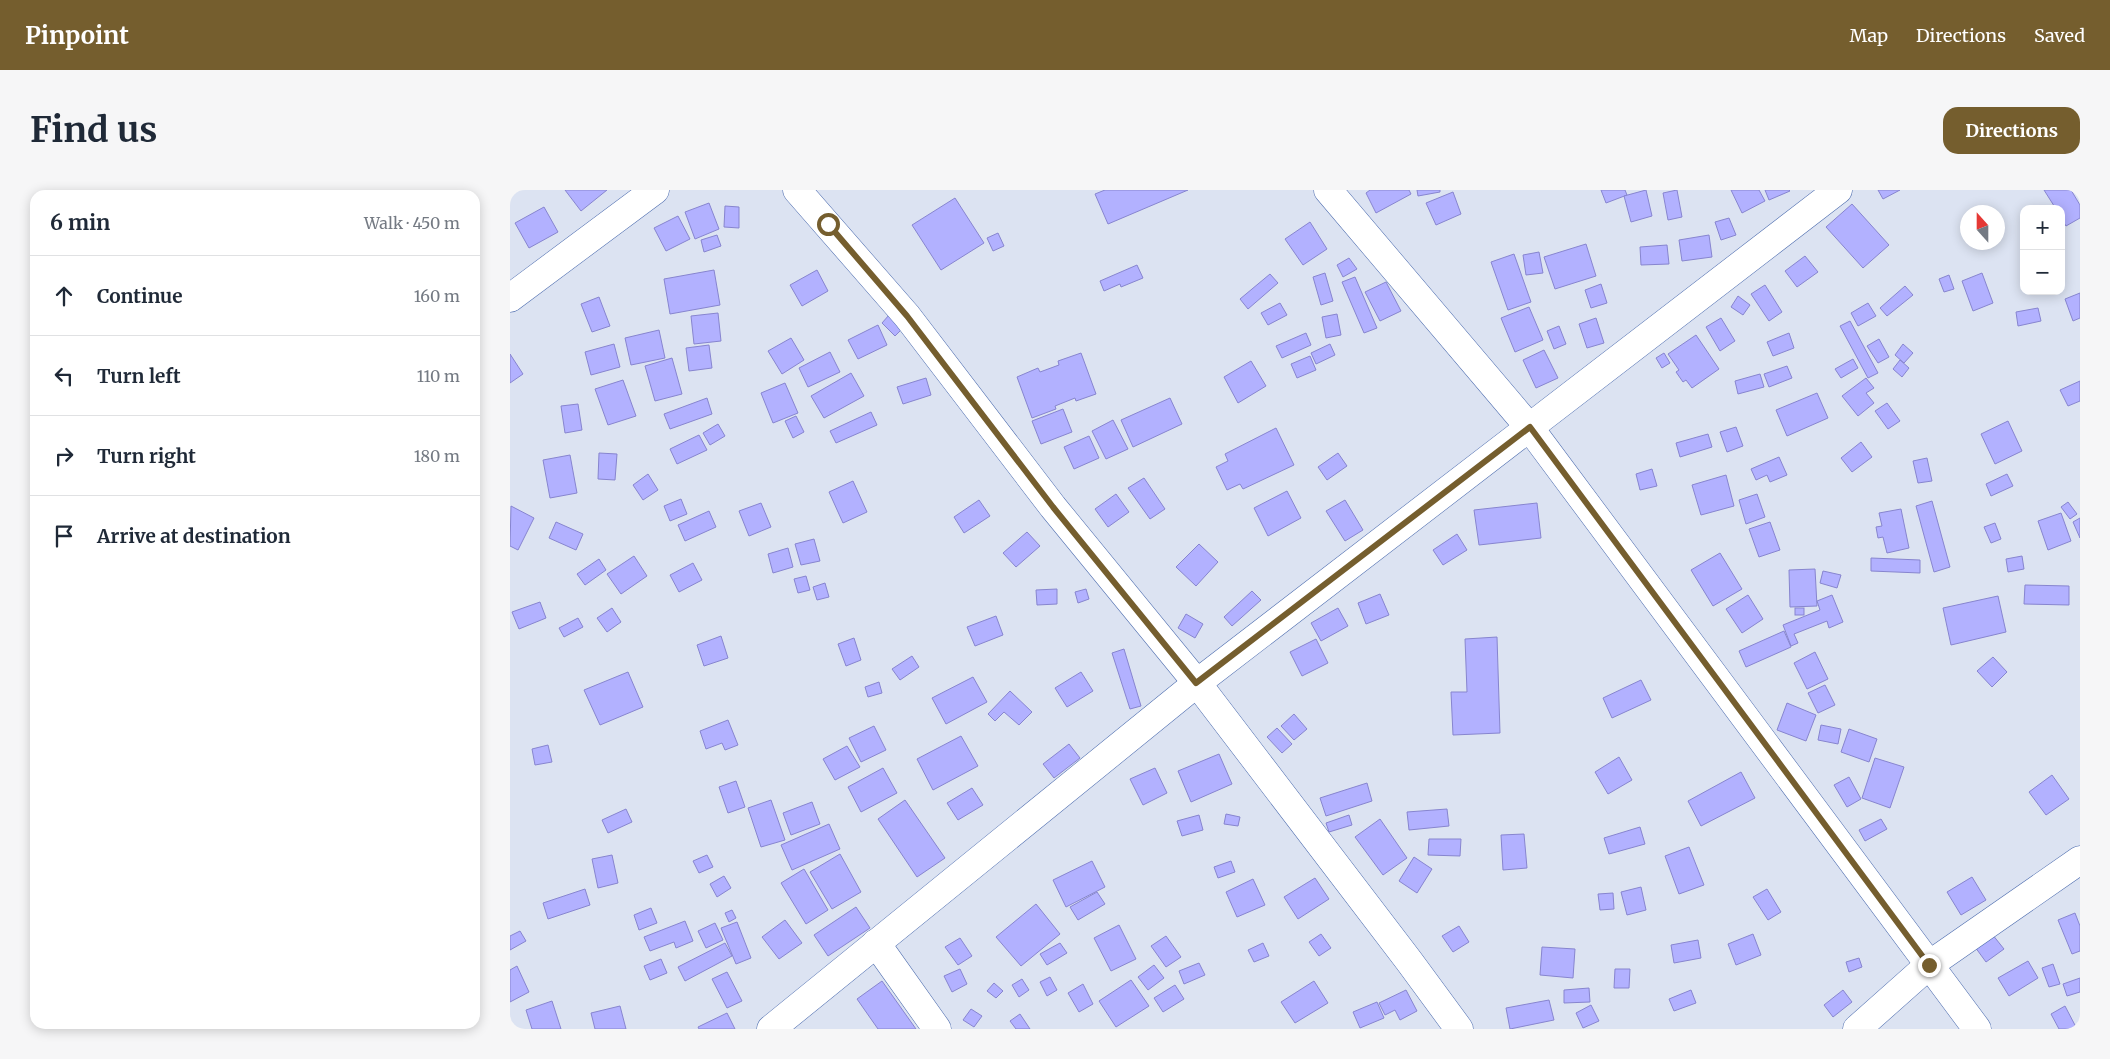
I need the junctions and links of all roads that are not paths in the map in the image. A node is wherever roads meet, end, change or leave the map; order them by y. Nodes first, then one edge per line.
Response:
1 (655, 190) edge
2 (796, 190) edge
3 (1328, 190) edge
4 (1838, 190) edge
5 (510, 298) edge
6 (1530, 427) junction
7 (1196, 683) junction
8 (2080, 860) edge
9 (876, 943) junction
10 (1929, 965) junction
11 (771, 1029) edge
12 (937, 1029) edge
13 (1459, 1029) edge
14 (1857, 1029) edge
15 (1977, 1029) edge

1 - 5 street
2 - 7 street
3 - 6 street
4 - 6 street
6 - 7 street
6 - 10 street
7 - 9 street
7 - 13 street
8 - 10 street
9 - 11 street
9 - 12 street
10 - 14 street
10 - 15 street

